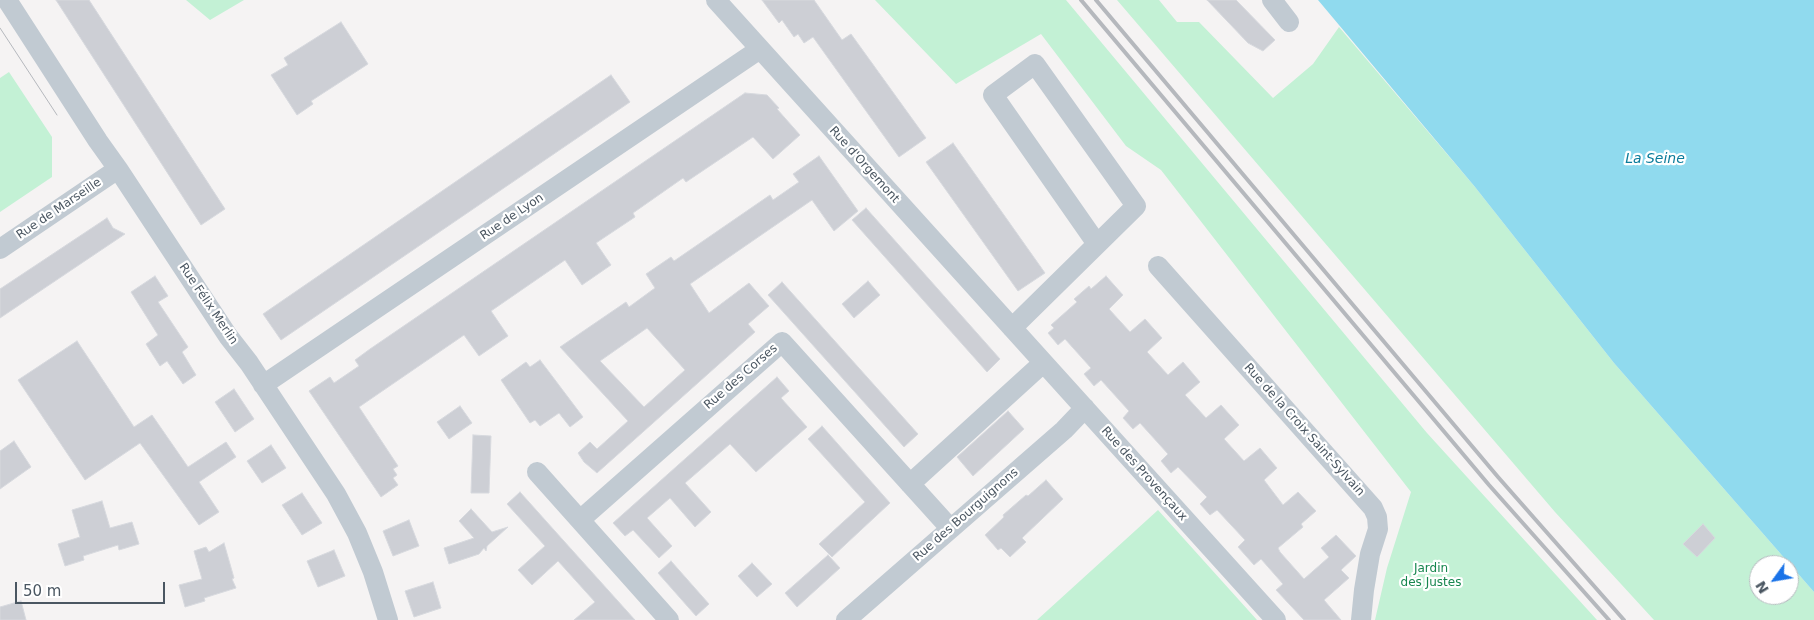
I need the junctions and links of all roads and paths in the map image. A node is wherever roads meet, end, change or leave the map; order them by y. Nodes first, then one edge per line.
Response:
1 (7, 0) edge
2 (716, 0) edge
3 (1272, 0) edge
4 (1289, 22) dead end
5 (760, 49) junction
6 (118, 169) junction
7 (1097, 244) junction
8 (0, 249) edge
9 (1158, 266) dead end
10 (1012, 328) junction
11 (1043, 363) junction
12 (263, 385) junction
13 (1084, 408) junction
14 (537, 472) dead end
15 (910, 484) junction
16 (580, 520) junction
17 (950, 528) junction
18 (388, 620) edge
19 (670, 620) edge
20 (846, 620) edge
21 (1276, 620) edge
22 (1361, 620) edge

1 - 6 street, Rue Félix Merlin
2 - 5 street, Rue d'Orgemont
3 - 4 street
5 - 10 street, Rue d'Orgemont
5 - 12 street, Rue de Lyon
6 - 8 street, Rue de Marseille
6 - 12 street, Rue Félix Merlin
7 - 7 street
7 - 10 street
9 - 22 street, Rue de la Croix Saint-Sylvain
10 - 11 street, Rue des Provençaux
11 - 13 street, Rue des Provençaux
11 - 15 street
12 - 18 street, Rue Félix Merlin
13 - 17 street, Rue des Bourguignons
13 - 21 street, Rue des Provençaux
14 - 16 street
15 - 16 street, Rue des Corses
15 - 17 street, Rue des Corses
16 - 19 street
17 - 20 street, Rue des Bourguignons

